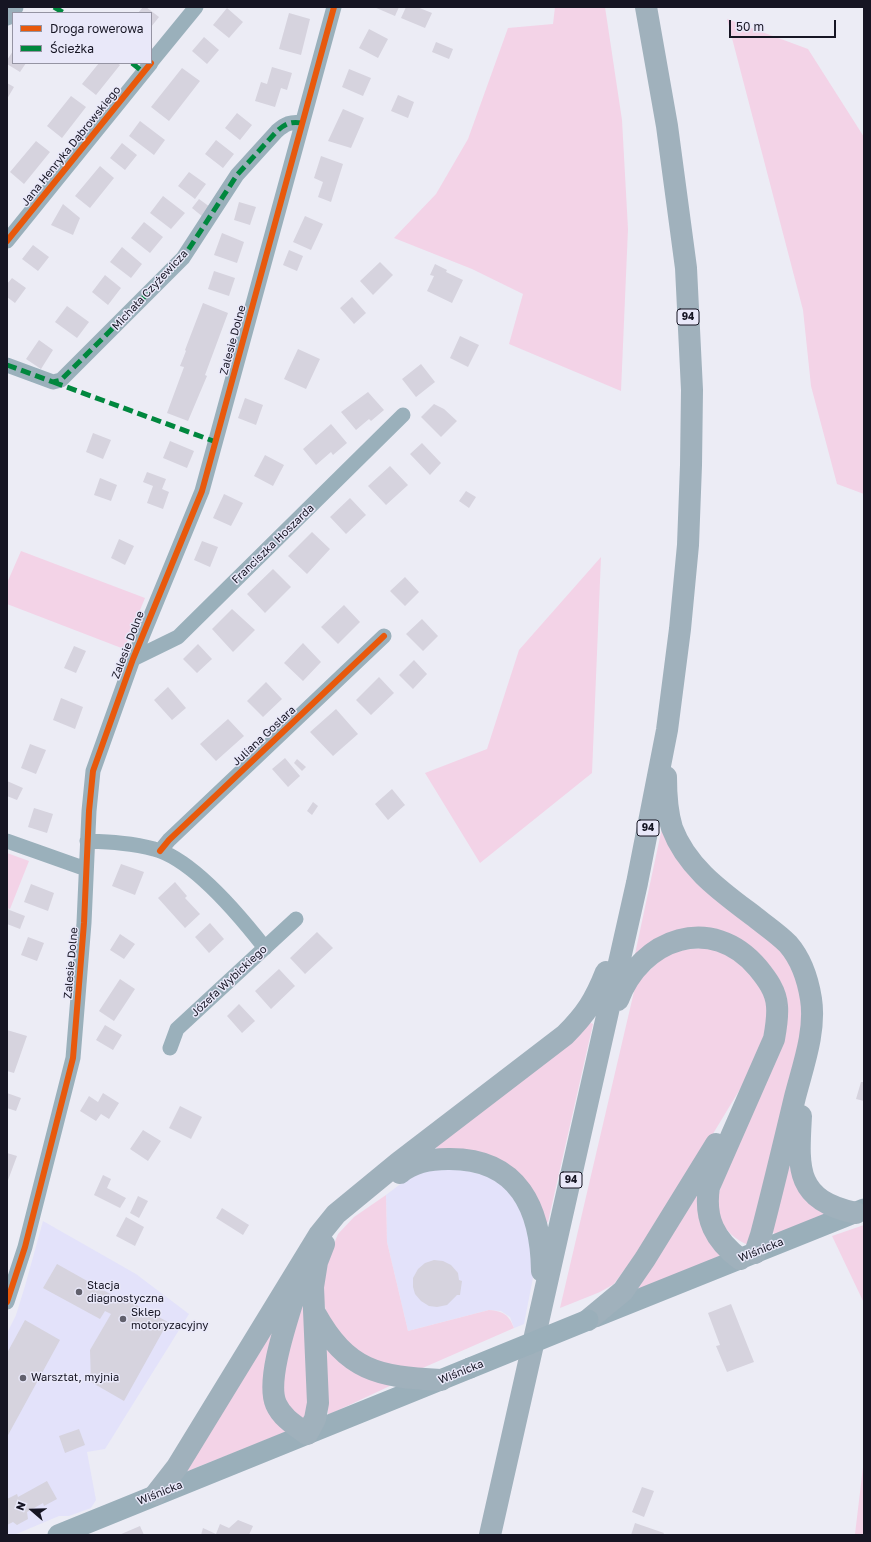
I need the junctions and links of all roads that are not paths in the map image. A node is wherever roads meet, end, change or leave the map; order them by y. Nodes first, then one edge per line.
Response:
1 (13, 7) edge
2 (196, 7) edge
3 (334, 7) edge
4 (646, 7) edge
5 (7, 15) edge
6 (152, 62) edge
7 (150, 64) edge
8 (302, 123) junction
9 (7, 241) edge
10 (7, 365) edge
11 (403, 415) dead end
12 (384, 636) dead end
13 (132, 659) junction
14 (666, 730) junction
15 (7, 841) edge
16 (87, 841) junction
17 (160, 851) junction
18 (86, 869) junction
19 (296, 919) dead end
20 (627, 926) junction
21 (265, 948) junction
22 (170, 1048) dead end
23 (598, 1053) junction
24 (804, 1067) junction
25 (750, 1091) junction
26 (860, 1211) edge
27 (747, 1256) junction
28 (306, 1258) junction
29 (7, 1302) edge
30 (543, 1307) junction
31 (314, 1310) junction
32 (588, 1320) junction
33 (441, 1380) junction
34 (307, 1434) junction
35 (156, 1494) junction
36 (58, 1535) edge
37 (490, 1535) edge

1 - 5 main road
2 - 6 street, Jana Henryka Dąbrowskiego
3 - 8 street, Zalesie Dolne
4 - 14 main road, 94
7 - 9 street, Jana Henryka Dąbrowskiego
8 - 10 street, Michała Czyżewicza
8 - 13 street, Zalesie Dolne
11 - 13 street, Franciszka Hoszarda
12 - 17 street, Juliana Goslara
13 - 16 street, Zalesie Dolne
14 - 20 main road, 94
14 - 24 main road
15 - 18 street
16 - 17 street
16 - 18 street, Zalesie Dolne
17 - 21 street
18 - 29 street, Zalesie Dolne
19 - 21 street, Józefa Wybickiego
20 - 23 main road, 94
20 - 28 main road
21 - 22 street, Józefa Wybickiego
23 - 25 main road
23 - 30 main road, 94
24 - 26 main road
24 - 27 main road
25 - 27 main road
25 - 32 main road
26 - 27 main road, Wiśnicka
27 - 32 main road, Wiśnicka
28 - 34 main road
28 - 35 main road
30 - 31 main road
30 - 37 main road, 94
31 - 33 main road
31 - 34 main road
32 - 33 main road, Wiśnicka, bridge
33 - 34 main road, Wiśnicka
34 - 35 main road, Wiśnicka
35 - 36 main road, Wiśnicka

